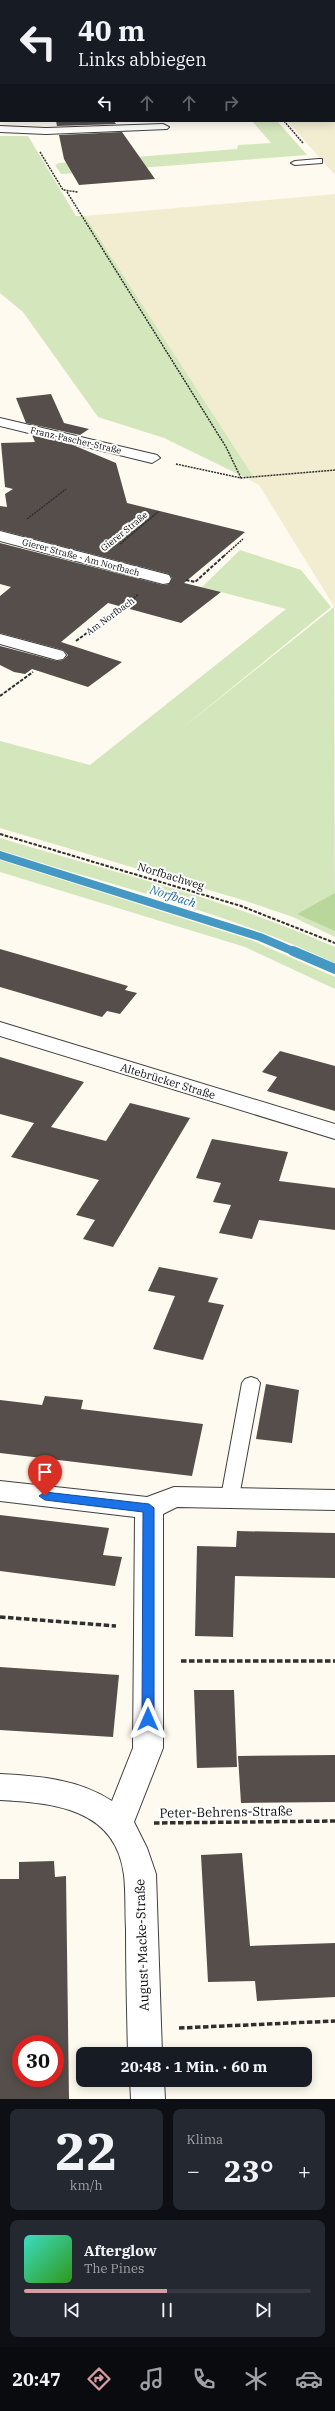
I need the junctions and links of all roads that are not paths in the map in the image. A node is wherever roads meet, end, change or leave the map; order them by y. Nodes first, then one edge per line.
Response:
1 (163, 127) dead end
2 (0, 129) edge
3 (319, 161) dead end
4 (295, 163) dead end
5 (0, 422) edge
6 (152, 458) dead end
7 (2, 537) edge
8 (163, 579) road end
9 (0, 639) edge
10 (57, 655) road end
11 (0, 1029) edge
12 (335, 1132) edge
13 (251, 1383) dead end
14 (0, 1490) edge
15 (230, 1498) junction
16 (335, 1500) edge
17 (149, 1508) junction
18 (0, 1787) edge
19 (118, 1824) junction
20 (145, 2042) edge
21 (147, 2087) edge
22 (148, 2099) edge

1 - 2 street
3 - 4 lane
5 - 6 street, Franz-Pascher-Straße
7 - 8 street, Gierer Straße - Am Norfbach
9 - 10 street
11 - 12 street, Altebrücker Straße
13 - 15 lane
14 - 17 street
15 - 16 street
15 - 17 street
17 - 19 street
18 - 19 street, August-Macke-Straße
19 - 20 street, August-Macke-Straße
21 - 22 street

